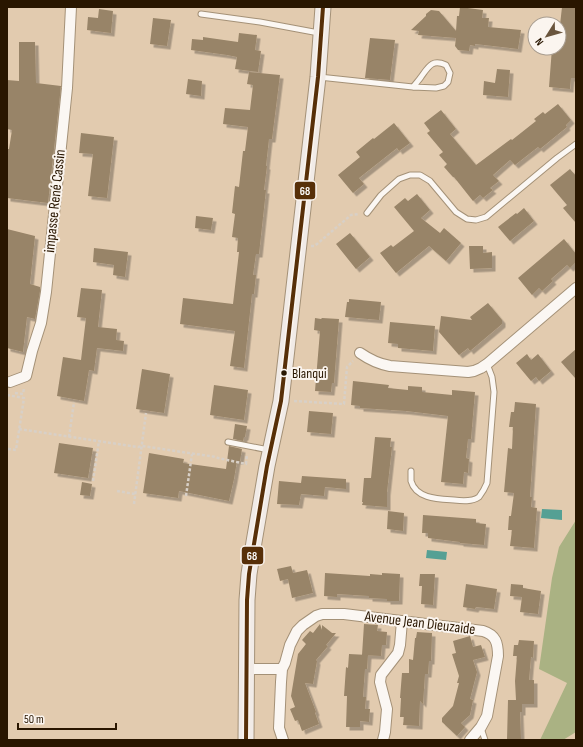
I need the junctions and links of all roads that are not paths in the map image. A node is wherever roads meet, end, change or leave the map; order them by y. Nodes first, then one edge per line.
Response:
1 (71, 7) edge
2 (323, 7) edge
3 (201, 14) dead end
4 (321, 34) junction
5 (318, 77) junction
6 (413, 87) junction
7 (576, 144) edge
8 (367, 213) road end
9 (576, 288) edge
10 (360, 353) road end
11 (487, 364) junction
12 (10, 382) dead end
13 (228, 442) dead end
14 (270, 450) junction
15 (411, 471) dead end
16 (402, 620) junction
17 (247, 669) junction
18 (282, 670) junction
19 (481, 727) junction
20 (246, 740) edge
21 (283, 740) edge
22 (383, 740) edge
23 (470, 740) edge
24 (484, 740) edge

1 - 12 street, impasse René Cassin
2 - 4 street
3 - 4 lane
4 - 5 street
5 - 6 lane
5 - 14 street
6 - 6 lane
7 - 8 lane
9 - 11 street
10 - 11 street
11 - 15 lane
13 - 14 lane
14 - 17 street
16 - 18 street, Avenue Jean Dieuzaide
16 - 19 street, Avenue Jean Dieuzaide
16 - 22 street
17 - 18 street
17 - 20 street
18 - 21 street, Avenue Jean Dieuzaide
19 - 23 street, Avenue Jean Dieuzaide
19 - 24 lane

